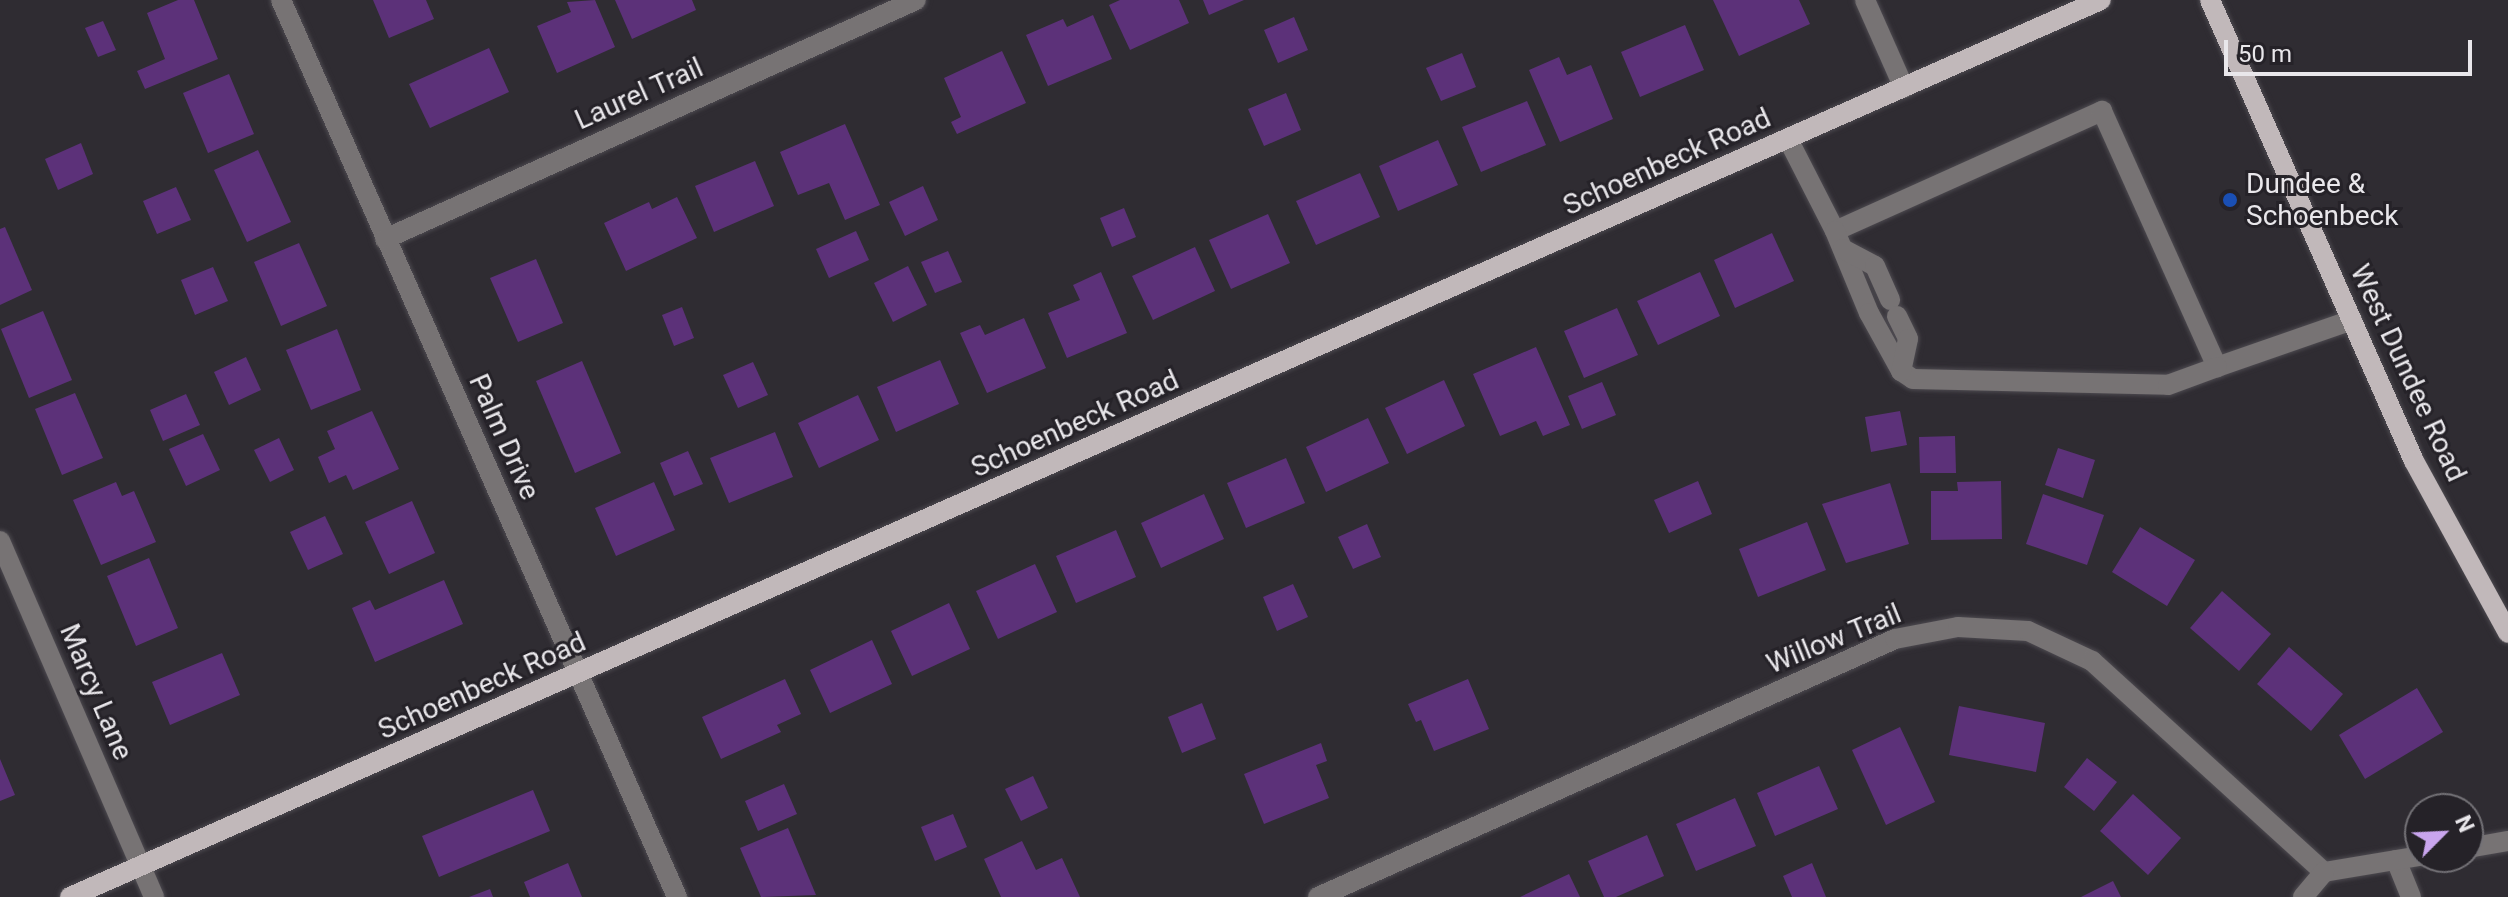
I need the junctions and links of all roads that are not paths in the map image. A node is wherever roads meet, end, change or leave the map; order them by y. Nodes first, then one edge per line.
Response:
1 (281, 0) edge
2 (916, 0) edge
3 (1865, 0) edge
4 (2101, 0) edge
5 (2210, 0) edge
6 (1904, 88) junction
7 (1788, 139) junction
8 (385, 239) junction
9 (1839, 240) junction
10 (2352, 320) junction
11 (2217, 367) junction
12 (1901, 371) junction
13 (0, 541) edge
14 (2508, 633) edge
15 (579, 675) junction
16 (2508, 841) edge
17 (2484, 845) edge
18 (2404, 859) edge
19 (2396, 860) junction
20 (141, 865) junction
21 (2324, 872) junction
22 (70, 897) edge
23 (154, 897) edge
24 (677, 897) edge
25 (1318, 897) edge
26 (2303, 897) edge
27 (2411, 897) edge

1 - 8 street, Palm Drive
2 - 8 street, Laurel Trail
3 - 6 street
4 - 6 main road, Schoenbeck Road
5 - 10 main road, West Dundee Road
6 - 7 main road, Schoenbeck Road
7 - 9 street
7 - 15 main road, Schoenbeck Road
8 - 15 street, Palm Drive
9 - 11 street
9 - 12 street
9 - 12 street
10 - 11 street
10 - 14 main road, West Dundee Road
11 - 12 street
13 - 20 street, Marcy Lane
15 - 20 main road, Schoenbeck Road
15 - 24 street, Palm Drive
16 - 17 street
18 - 19 street
19 - 21 street
19 - 27 street
20 - 22 main road, Schoenbeck Road
20 - 23 street, Marcy Lane
21 - 25 street, Willow Trail
21 - 26 street

